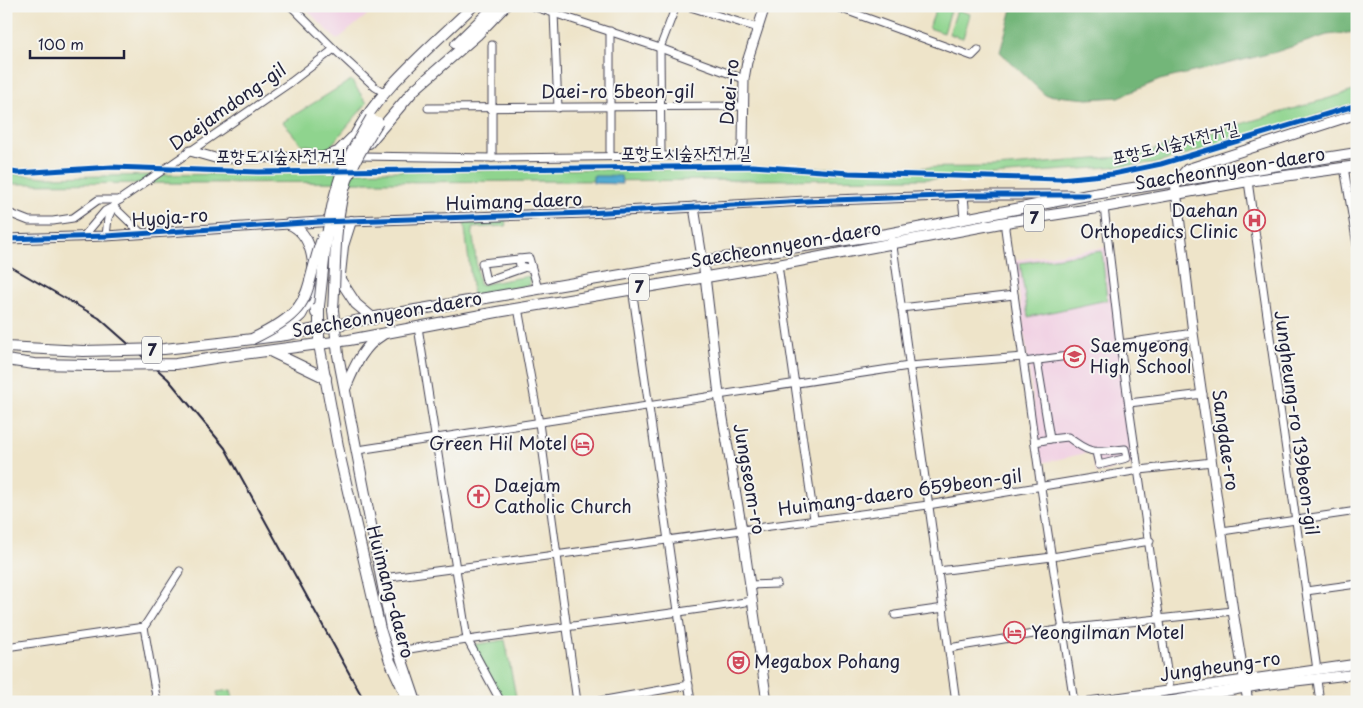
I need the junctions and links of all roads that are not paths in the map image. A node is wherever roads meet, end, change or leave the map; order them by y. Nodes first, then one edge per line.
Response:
1 (291, 6) edge
2 (473, 6) edge
3 (481, 6) edge
4 (495, 6) edge
5 (505, 6) edge
6 (532, 6) edge
7 (676, 6) edge
8 (687, 6) edge
9 (765, 6) edge
10 (834, 6) edge
11 (554, 13) junction
12 (758, 28) junction
13 (610, 31) junction
14 (492, 45) dead end
15 (660, 48) junction
16 (334, 49) junction
17 (978, 50) dead end
18 (744, 79) junction
19 (375, 87) junction
20 (385, 92) junction
21 (377, 102) junction
22 (743, 106) junction
23 (611, 107) junction
24 (428, 108) dead end
25 (492, 108) junction
26 (558, 108) junction
27 (662, 108) junction
28 (1357, 114) edge
29 (374, 120) junction
30 (354, 135) junction
31 (190, 151) junction
32 (348, 152) junction
33 (740, 152) joint
34 (1357, 153) edge
35 (360, 155) junction
36 (610, 156) junction
37 (661, 156) junction
38 (324, 157) junction
39 (492, 158) junction
40 (1357, 166) edge
41 (1344, 167) junction
42 (1248, 181) junction
43 (1175, 182) junction
44 (1177, 194) junction
45 (1088, 195) junction
46 (963, 196) junction
47 (120, 200) junction
48 (114, 207) junction
49 (1104, 207) junction
50 (694, 208) junction
51 (6, 212) edge
52 (332, 218) junction
53 (966, 218) junction
54 (351, 220) junction
55 (1006, 222) junction
56 (289, 224) junction
57 (141, 233) junction
58 (106, 236) junction
59 (83, 237) junction
60 (891, 238) junction
61 (6, 239) edge
62 (1357, 245) edge
63 (519, 259) junction
64 (703, 261) junction
65 (778, 265) junction
66 (522, 268) junction
67 (532, 269) junction
68 (705, 276) junction
69 (339, 278) junction
70 (632, 288) junction
71 (538, 289) junction
72 (314, 290) junction
73 (1014, 295) junction
74 (518, 308) junction
75 (901, 308) junction
76 (374, 319) junction
77 (334, 324) junction
78 (318, 326) junction
79 (418, 327) junction
80 (1193, 332) junction
81 (386, 333) junction
82 (277, 336) junction
83 (252, 339) junction
84 (336, 342) junction
85 (319, 344) junction
86 (1120, 344) junction
87 (6, 347) edge
88 (271, 351) junction
89 (1075, 355) dead end
90 (6, 360) edge
91 (1023, 360) junction
92 (1037, 360) junction
93 (909, 366) junction
94 (326, 378) junction
95 (796, 384) junction
96 (345, 389) junction
97 (1203, 394) junction
98 (718, 395) junction
99 (1130, 403) junction
100 (650, 406) junction
101 (539, 423) junction
102 (436, 438) junction
103 (1050, 439) junction
104 (1035, 442) junction
105 (358, 450) junction
106 (1096, 452) junction
107 (1111, 462) junction
108 (1212, 462) junction
109 (1140, 470) junction
110 (1113, 475) junction
111 (1041, 488) junction
112 (928, 505) junction
113 (1357, 511) edge
114 (814, 519) junction
115 (1295, 520) junction
116 (742, 530) junction
117 (1222, 531) junction
118 (669, 540) junction
119 (1150, 541) junction
120 (556, 556) junction
121 (1052, 557) junction
122 (454, 568) junction
123 (180, 571) dead end
124 (938, 571) junction
125 (383, 578) junction
126 (776, 584) dead end
127 (1357, 584) edge
128 (749, 585) junction
129 (1306, 591) junction
130 (751, 601) junction
131 (944, 608) junction
132 (1233, 611) junction
133 (677, 614) junction
134 (895, 615) dead end
135 (1160, 618) junction
136 (567, 626) junction
137 (144, 627) junction
138 (1064, 629) junction
139 (466, 638) junction
140 (6, 647) edge
141 (949, 648) junction
142 (399, 651) junction
143 (1357, 664) edge
144 (1317, 670) junction
145 (1357, 674) edge
146 (1317, 680) junction
147 (1245, 684) junction
148 (688, 686) junction
149 (1170, 699) edge
150 (157, 702) edge
151 (408, 702) edge
152 (416, 702) edge
153 (501, 702) edge
154 (576, 702) edge
155 (594, 702) edge
156 (691, 702) edge
157 (767, 702) edge
158 (956, 702) edge
159 (1074, 702) edge
160 (1088, 702) edge
161 (1248, 702) edge
162 (1320, 702) edge

1 - 16 street
2 - 20 main road
3 - 29 main road, Huimang-daero
4 - 29 main road, Huimang-daero
5 - 35 main road
6 - 11 street
7 - 15 street
8 - 12 street
9 - 12 main road, Daei-ro
10 - 17 street
11 - 13 street
11 - 26 street
12 - 18 main road, Daei-ro
13 - 15 street
13 - 23 street
14 - 25 street
15 - 18 street
15 - 27 street
16 - 19 street
16 - 31 street, Daejamdong-gil
18 - 22 main road, Daei-ro
19 - 20 street
19 - 21 street
20 - 21 main road
21 - 30 main road
22 - 27 street, Daei-ro 5beon-gil
22 - 33 main road, Daei-ro
23 - 26 street, Daei-ro 5beon-gil
23 - 27 street, Daei-ro 5beon-gil
23 - 36 street
24 - 25 street, Daei-ro 5beon-gil
25 - 26 street, Daei-ro 5beon-gil
25 - 39 street
27 - 37 street
28 - 43 main road
29 - 52 main road, Huimang-daero, bridge
29 - 77 main road, Huimang-daero, bridge
30 - 32 main road
30 - 38 main road
31 - 38 main road
31 - 47 street, Daejamdong-gil
32 - 35 main road
32 - 35 main road
32 - 38 main road
33 - 37 street
34 - 43 main road, Saecheonnyeon-daero / 7
35 - 39 street
36 - 37 street
36 - 39 street
40 - 41 main road, Saecheonnyeon-daero / 7
41 - 42 main road, Saecheonnyeon-daero / 7
41 - 62 street
42 - 44 main road, Saecheonnyeon-daero / 7
42 - 115 street, Jungheung-ro 139beon-gil
43 - 44 main road, Sangdae-ro
43 - 45 main road, Saecheonnyeon-daero / 7
44 - 49 main road, Saecheonnyeon-daero / 7
44 - 80 main road, Sangdae-ro
45 - 46 main road, Saecheonnyeon-daero
45 - 53 main road, Saecheonnyeon-daero / 7
46 - 50 main road, Saecheonnyeon-daero
46 - 53 main road
47 - 48 street, Daejamdong-gil
47 - 51 street
48 - 57 street
48 - 58 street, Daejamdong-gil
48 - 59 street
49 - 55 main road, Saecheonnyeon-daero / 7
49 - 86 street
50 - 54 main road, Huimang-daero
50 - 64 main road, Saecheonnyeon-daero
52 - 54 main road, Huimang-daero
52 - 56 main road, Hyoja-ro
52 - 78 main road, Huimang-daero, bridge
52 - 83 main road, bridge
53 - 60 main road, Saecheonnyeon-daero / 7
54 - 69 main road
55 - 60 main road, Saecheonnyeon-daero / 7
55 - 73 street
56 - 57 main road, Hyoja-ro
56 - 72 main road
57 - 58 main road, Hyoja-ro
58 - 59 main road, Hyoja-ro
59 - 61 main road, Hyoja-ro
60 - 64 main road, Saecheonnyeon-daero / 7
60 - 65 main road, Saecheonnyeon-daero / 7
60 - 75 street
63 - 66 street
63 - 66 street
63 - 67 street
64 - 68 main road, Jungseom-ro
64 - 71 main road, Saecheonnyeon-daero / 7
65 - 68 main road, Saecheonnyeon-daero / 7
65 - 95 street
66 - 67 street
67 - 71 street
68 - 70 main road, Saecheonnyeon-daero / 7
68 - 98 main road, Jungseom-ro
69 - 76 main road
69 - 77 main road
70 - 74 main road, Saecheonnyeon-daero / 7
70 - 100 street
71 - 76 main road, Saecheonnyeon-daero / 7
72 - 78 main road
72 - 82 main road
73 - 75 street
73 - 91 street
74 - 79 main road, Saecheonnyeon-daero / 7
74 - 101 street
75 - 93 street
76 - 77 main road, Saecheonnyeon-daero / 7
77 - 78 main road, Saecheonnyeon-daero / 7
77 - 84 main road, Huimang-daero
78 - 82 main road, Saecheonnyeon-daero / 7
78 - 85 main road, Huimang-daero
79 - 81 main road, Saecheonnyeon-daero / 7
79 - 102 street
80 - 86 street
80 - 97 main road, Sangdae-ro
81 - 84 main road, Saecheonnyeon-daero / 7
81 - 96 main road
82 - 83 main road, Saecheonnyeon-daero / 7
83 - 87 main road, Saecheonnyeon-daero / 7, bridge
84 - 85 main road, Saecheonnyeon-daero / 7
84 - 96 main road, Huimang-daero
85 - 88 main road, Saecheonnyeon-daero / 7
85 - 94 main road, Huimang-daero
86 - 99 street
88 - 90 main road, Saecheonnyeon-daero / 7, bridge
88 - 94 main road
89 - 92 street
91 - 92 street
91 - 93 street
91 - 104 street
92 - 103 street
93 - 95 street
93 - 112 street
94 - 151 main road, Huimang-daero
95 - 98 street
95 - 114 street
96 - 105 main road, Huimang-daero
97 - 99 street
97 - 108 main road, Sangdae-ro
98 - 100 street
98 - 116 main road, Jungseom-ro
99 - 109 street
100 - 101 street
100 - 118 street
101 - 102 street
101 - 120 street
102 - 105 street
102 - 122 street
103 - 104 street
103 - 106 street
104 - 111 street
105 - 125 main road, Huimang-daero
106 - 107 street
106 - 107 street
107 - 110 street
108 - 109 street, Huimang-daero 659beon-gil
108 - 117 main road, Sangdae-ro
109 - 110 street, Huimang-daero 659beon-gil
109 - 119 street
110 - 111 street, Huimang-daero 659beon-gil
111 - 112 street, Huimang-daero 659beon-gil
111 - 121 street
112 - 114 street, Huimang-daero 659beon-gil
112 - 124 street
113 - 115 street
114 - 116 street, Huimang-daero 659beon-gil
115 - 117 street
115 - 129 street, Jungheung-ro 139beon-gil
116 - 118 street, Huimang-daero 659beon-gil
116 - 128 main road, Jungseom-ro
117 - 132 main road, Sangdae-ro
118 - 120 street, Huimang-daero 659beon-gil
118 - 133 street
119 - 121 street
119 - 135 street
120 - 122 street, Huimang-daero 659beon-gil
120 - 136 street
121 - 124 street
121 - 138 street
122 - 125 street, Huimang-daero 659beon-gil
122 - 139 street
123 - 137 street
124 - 131 street
125 - 142 main road, Huimang-daero
126 - 128 street
127 - 129 street
128 - 130 main road, Jungseom-ro
129 - 144 street, Jungheung-ro 139beon-gil
130 - 133 street
130 - 157 main road, Jungseom-ro
131 - 134 street
131 - 141 street
132 - 135 street
132 - 147 main road, Sangdae-ro
133 - 136 street
133 - 148 street
135 - 138 street
135 - 149 street
136 - 139 street
136 - 154 street
137 - 140 street
137 - 150 street
138 - 141 street
138 - 159 street
139 - 142 street
139 - 153 street
141 - 158 street
142 - 152 main road, Huimang-daero
143 - 144 main road, Jungheung-ro
144 - 147 main road, Jungheung-ro
145 - 146 main road, Jungheung-ro
146 - 147 main road, Jungheung-ro
146 - 162 street
147 - 149 main road, Jungheung-ro
147 - 161 main road, Sangdae-ro
148 - 155 street
148 - 156 street
149 - 160 main road, Jungheung-ro

